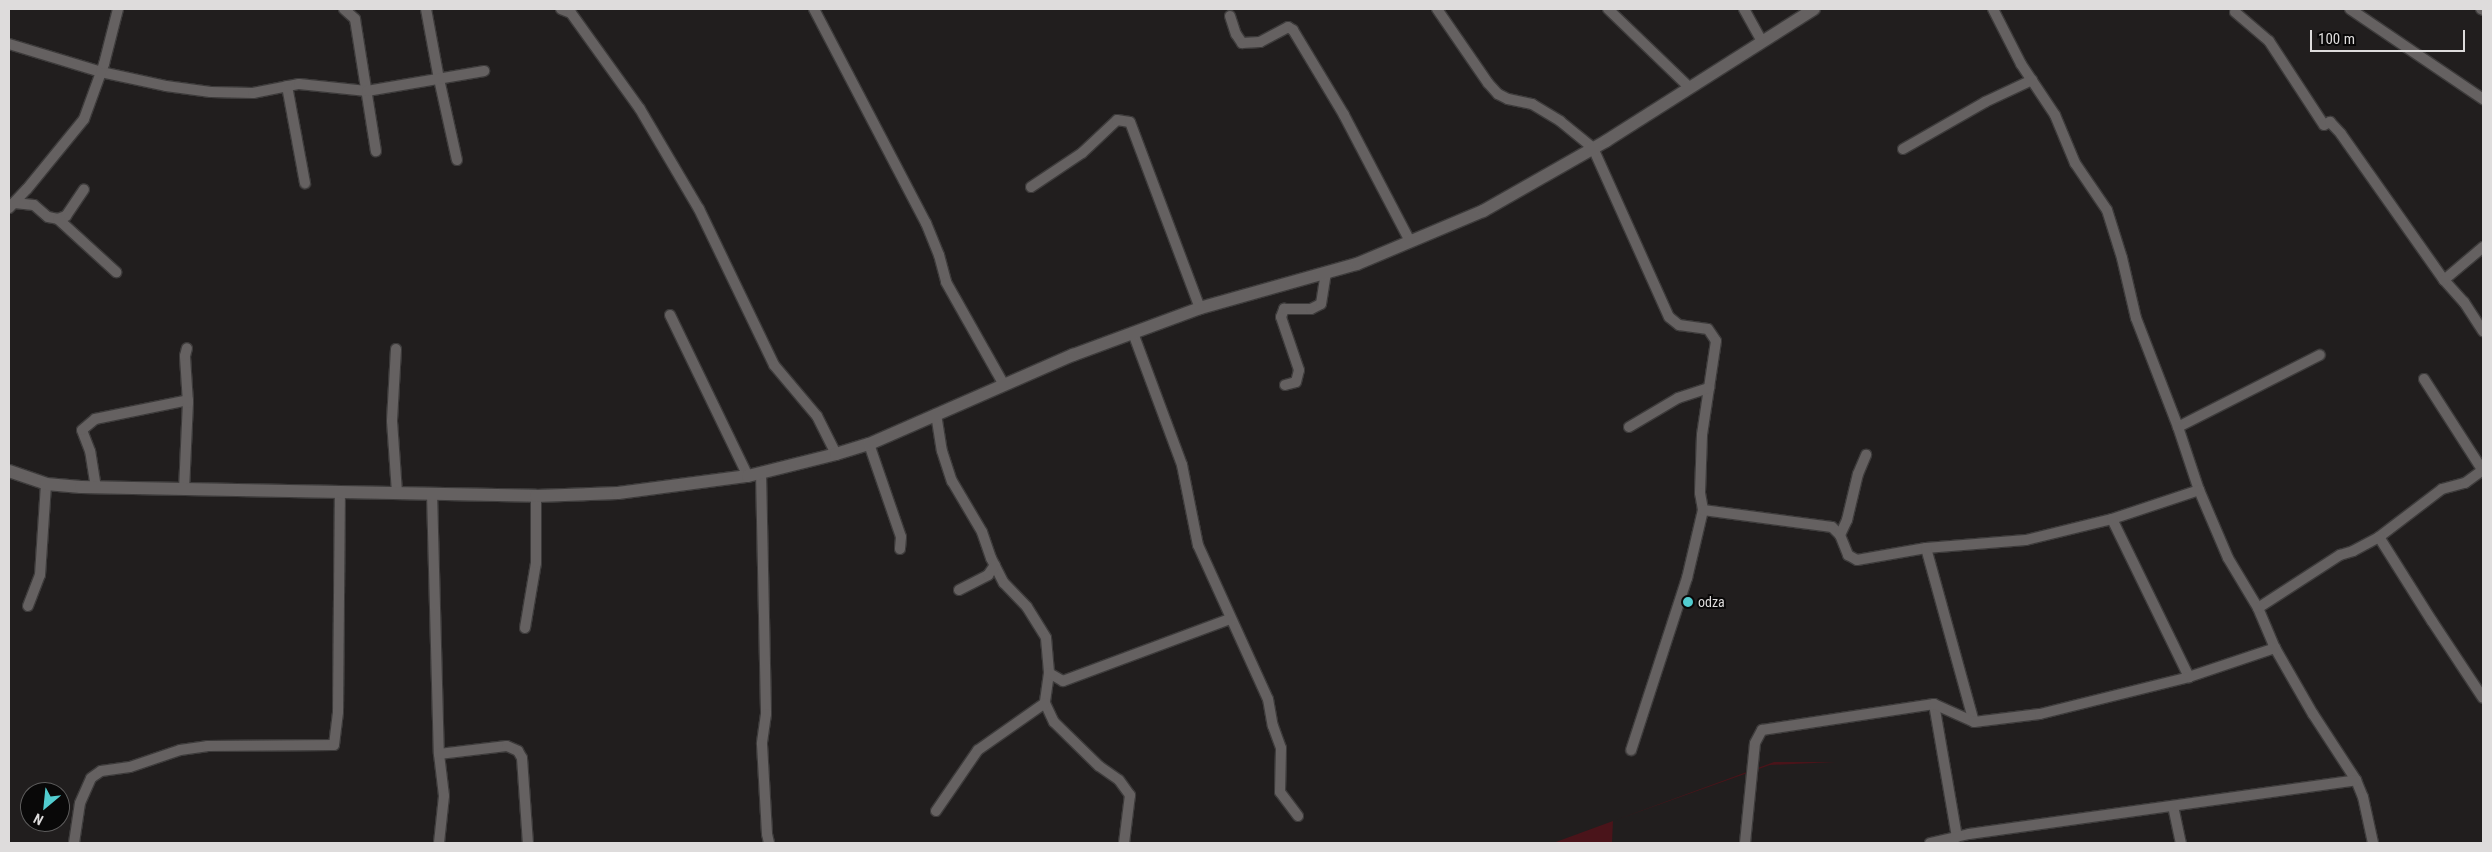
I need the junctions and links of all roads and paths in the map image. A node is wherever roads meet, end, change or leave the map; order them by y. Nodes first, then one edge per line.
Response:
1 (118, 9) edge
2 (344, 9) edge
3 (426, 9) edge
4 (561, 9) edge
5 (814, 9) edge
6 (1437, 9) edge
7 (1608, 9) edge
8 (1744, 9) edge
9 (1814, 9) edge
10 (1993, 9) edge
11 (2350, 9) edge
12 (2235, 12) dead end
13 (1230, 16) dead end
14 (1766, 40) junction
15 (9, 44) edge
16 (484, 71) dead end
17 (101, 72) junction
18 (439, 79) junction
19 (2032, 80) junction
20 (287, 86) junction
21 (1690, 88) junction
22 (368, 91) junction
23 (2483, 99) edge
24 (1593, 148) junction
25 (1903, 149) dead end
26 (376, 151) dead end
27 (457, 160) dead end
28 (305, 183) dead end
29 (1032, 187) dead end
30 (84, 189) dead end
31 (11, 206) edge
32 (58, 219) junction
33 (1410, 242) junction
34 (2483, 247) edge
35 (116, 272) dead end
36 (1326, 273) junction
37 (2444, 280) junction
38 (1200, 308) junction
39 (670, 315) dead end
40 (2483, 331) edge
41 (1134, 333) junction
42 (187, 348) dead end
43 (396, 350) dead end
44 (2320, 355) dead end
45 (2424, 379) dead end
46 (1004, 385) junction
47 (1285, 385) dead end
48 (1709, 388) junction
49 (188, 400) junction
50 (936, 414) junction
51 (1629, 427) dead end
52 (2178, 427) junction
53 (869, 444) junction
54 (836, 454) junction
55 (1866, 455) dead end
56 (2483, 471) edge
57 (9, 472) edge
58 (761, 473) junction
59 (748, 476) junction
60 (46, 484) junction
61 (96, 488) junction
62 (184, 490) junction
63 (2199, 490) junction
64 (340, 491) junction
65 (397, 492) junction
66 (432, 493) junction
67 (536, 496) junction
68 (1703, 510) junction
69 (2112, 518) junction
70 (1840, 535) junction
71 (2379, 537) junction
72 (1926, 548) junction
73 (900, 549) dead end
74 (995, 565) junction
75 (959, 590) dead end
76 (28, 606) dead end
77 (2258, 608) junction
78 (1230, 619) junction
79 (525, 628) dead end
80 (2275, 648) junction
81 (1049, 673) junction
82 (2189, 677) junction
83 (2483, 698) edge
84 (1046, 703) junction
85 (1934, 704) junction
86 (1974, 722) junction
87 (1631, 750) dead end
88 (439, 754) junction
89 (2356, 780) junction
90 (2173, 806) junction
91 (936, 811) dead end
92 (1298, 816) dead end
93 (1957, 837) junction
94 (74, 843) edge
95 (439, 843) edge
96 (528, 843) edge
97 (770, 843) edge
98 (1124, 843) edge
99 (1745, 843) edge
100 (1930, 843) edge
101 (2181, 843) edge
102 (2373, 843) edge

1 - 17 street
2 - 22 street
3 - 18 street
4 - 54 street
5 - 46 street
6 - 24 street
7 - 21 street
8 - 14 street
9 - 14 street
10 - 19 street
11 - 23 street
12 - 37 street
13 - 33 street
14 - 21 street
15 - 17 street
16 - 18 street
17 - 20 street
17 - 31 street
18 - 22 street
18 - 27 street
19 - 25 street
19 - 52 street
20 - 22 street
20 - 28 street
21 - 24 street
22 - 26 street
24 - 33 street
24 - 48 street
29 - 38 street
30 - 32 street
31 - 32 street
32 - 35 street
33 - 36 street
34 - 37 street
36 - 38 street
36 - 47 street
37 - 40 street
38 - 41 street
39 - 59 street
41 - 46 street
41 - 78 street
42 - 49 street
43 - 65 street
44 - 52 street
45 - 56 street
46 - 50 street
48 - 51 street
48 - 68 street
49 - 61 street
49 - 62 street
50 - 53 street
50 - 74 street
52 - 63 street
53 - 54 street
53 - 73 street
54 - 58 street
55 - 70 street
56 - 71 street
57 - 60 street
58 - 59 street
58 - 97 street
59 - 67 street
60 - 61 street
60 - 76 street
61 - 62 street
62 - 64 street
63 - 69 street
63 - 77 street
64 - 65 street
64 - 94 street
65 - 66 street
66 - 67 street
66 - 88 street
67 - 79 street
68 - 70 street
68 - 87 street
69 - 72 street
69 - 82 street
70 - 72 street
71 - 77 street
71 - 83 street
72 - 86 street
74 - 75 street
74 - 81 street
77 - 80 street
78 - 81 street
78 - 92 street
80 - 82 street
80 - 89 street
81 - 84 street
82 - 86 street
84 - 91 street
84 - 98 street
85 - 86 street
85 - 93 street
85 - 99 street
88 - 95 street
88 - 96 street
89 - 90 street
89 - 102 street
90 - 93 street
90 - 101 street
93 - 100 street

